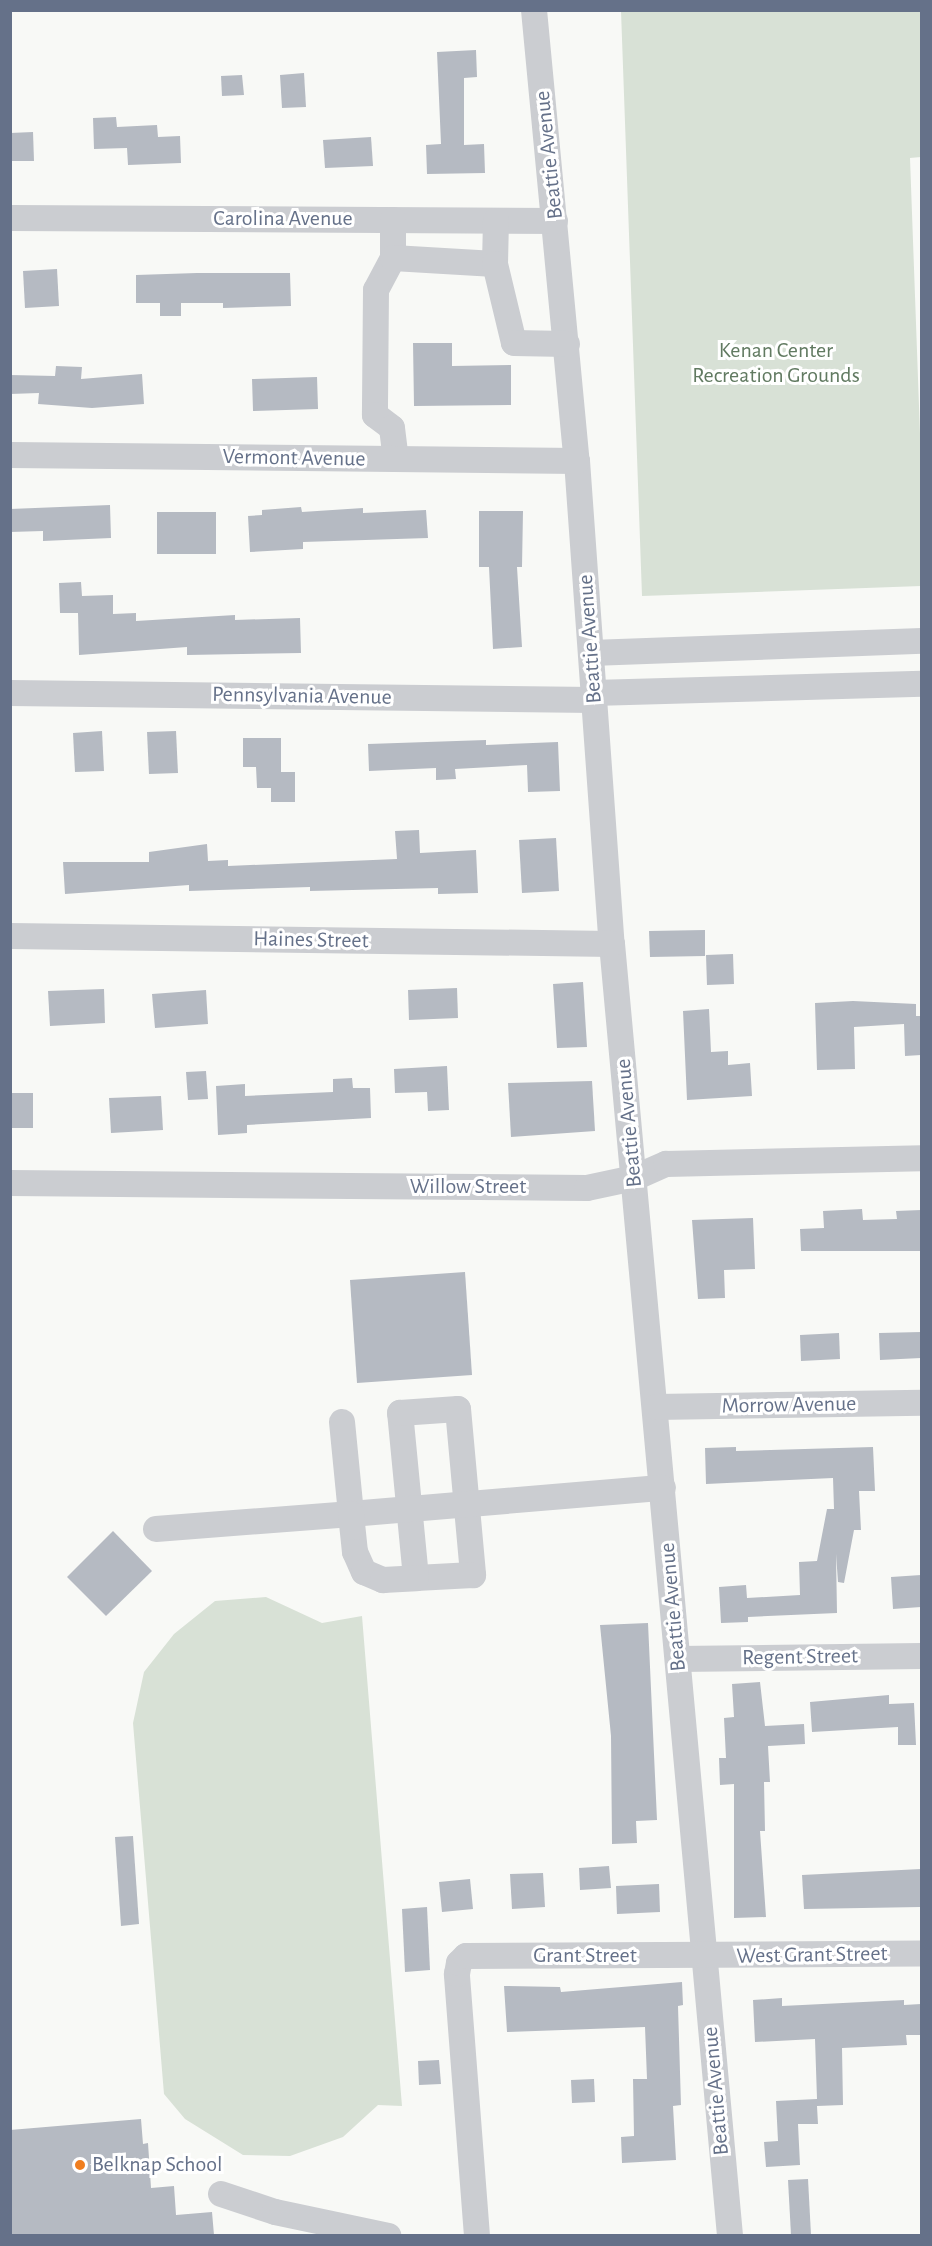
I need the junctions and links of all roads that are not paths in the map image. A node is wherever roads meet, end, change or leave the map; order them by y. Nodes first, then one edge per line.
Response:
1 (534, 10) edge
2 (10, 218) edge
3 (393, 220) junction
4 (496, 221) junction
5 (555, 221) junction
6 (393, 258) junction
7 (495, 264) junction
8 (567, 344) junction
9 (10, 455) edge
10 (396, 459) junction
11 (578, 461) junction
12 (921, 641) edge
13 (591, 653) junction
14 (921, 684) edge
15 (10, 693) edge
16 (594, 696) junction
17 (10, 936) edge
18 (612, 944) junction
19 (921, 1158) edge
20 (634, 1178) junction
21 (10, 1183) edge
22 (921, 1403) edge
23 (656, 1407) junction
24 (342, 1422) dead end
25 (663, 1488) junction
26 (467, 1504) junction
27 (410, 1509) junction
28 (351, 1514) junction
29 (156, 1529) dead end
30 (416, 1578) junction
31 (921, 1656) edge
32 (678, 1659) junction
33 (921, 1954) edge
34 (704, 1956) junction
35 (221, 2194) dead end
36 (389, 2235) edge
37 (477, 2235) edge
38 (730, 2235) edge

1 - 5 street, Beattie Avenue
2 - 3 street, Carolina Avenue
3 - 4 street, Carolina Avenue
3 - 6 street
4 - 5 street, Carolina Avenue
4 - 7 street
5 - 8 street, Beattie Avenue
6 - 7 street
6 - 10 street
7 - 8 street
8 - 11 street, Beattie Avenue
9 - 10 street, Vermont Avenue
10 - 11 street, Vermont Avenue
11 - 13 street, Beattie Avenue
12 - 13 street
13 - 16 street, Beattie Avenue
14 - 16 street, Pennsylvania Avenue
15 - 16 street, Pennsylvania Avenue
16 - 18 street, Beattie Avenue
17 - 18 street, Haines Street
18 - 20 street, Beattie Avenue
19 - 20 street, Willow Street
20 - 21 street, Willow Street
20 - 23 street, Beattie Avenue
22 - 23 street, Morrow Avenue
23 - 25 street, Beattie Avenue
24 - 28 street
25 - 26 street
25 - 32 street, Beattie Avenue
26 - 27 street
26 - 27 street
26 - 30 street
27 - 28 street
27 - 30 street
28 - 29 street
28 - 30 street
31 - 32 street, Regent Street
32 - 34 street, Beattie Avenue
33 - 34 street, West Grant Street
34 - 37 street, Grant Street
34 - 38 street, Beattie Avenue
35 - 36 street

